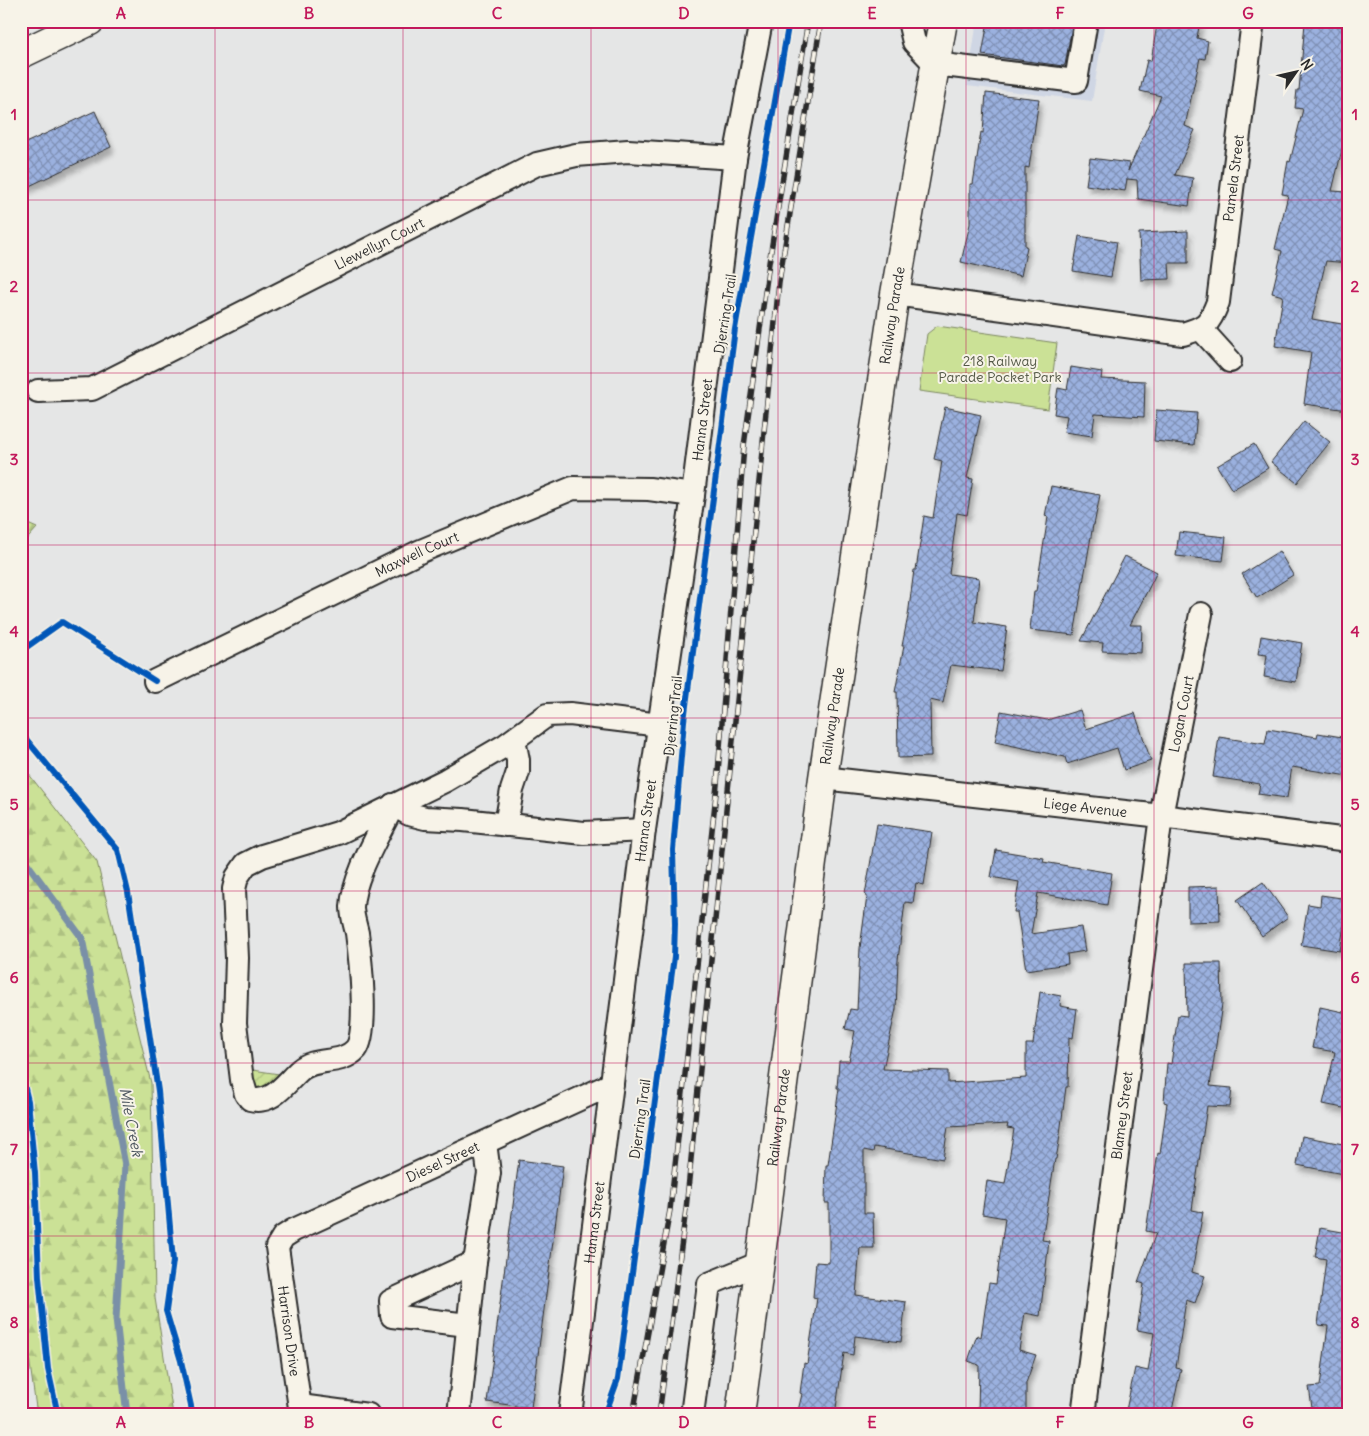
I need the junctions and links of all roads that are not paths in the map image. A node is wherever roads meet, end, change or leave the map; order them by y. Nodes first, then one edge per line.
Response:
1 (90, 21) edge
2 (761, 21) edge
3 (909, 21) edge
4 (943, 21) edge
5 (1086, 21) edge
6 (1253, 21) edge
7 (21, 54) edge
8 (935, 64) junction
9 (735, 158) junction
10 (895, 294) junction
11 (1201, 329) junction
12 (1230, 361) dead end
13 (38, 390) dead end
14 (693, 495) junction
15 (1201, 614) dead end
16 (155, 681) dead end
17 (660, 725) junction
18 (514, 740) junction
19 (823, 778) junction
20 (393, 805) junction
21 (1161, 816) junction
22 (506, 825) junction
23 (644, 830) junction
24 (1348, 840) edge
25 (612, 1084) junction
26 (486, 1143) junction
27 (277, 1247) joint
28 (475, 1262) junction
29 (760, 1263) junction
30 (468, 1324) junction
31 (300, 1410) edge
32 (368, 1415) edge
33 (459, 1415) edge
34 (570, 1415) edge
35 (692, 1415) edge
36 (740, 1415) edge
37 (1083, 1415) edge

1 - 7 main road
2 - 9 street, Hanna Street
3 - 8 street
4 - 8 main road, Railway Parade
5 - 8 street
6 - 11 street, Pamela Street
8 - 10 main road, Railway Parade
9 - 13 street, Llewellyn Court
9 - 14 street, Hanna Street
10 - 11 street
10 - 19 main road, Railway Parade
11 - 12 street
14 - 16 street, Maxwell Court
14 - 17 street, Hanna Street
15 - 21 street, Logan Court
17 - 18 street
17 - 23 street, Hanna Street
18 - 20 street
18 - 22 street
19 - 21 street, Liege Avenue
19 - 29 main road, Railway Parade
20 - 20 street
20 - 22 street
21 - 24 street, Liege Avenue
21 - 37 street, Blamey Street
22 - 23 street
23 - 25 street, Hanna Street
25 - 26 street, Diesel Street
25 - 34 street, Hanna Street
26 - 27 street, Diesel Street
26 - 28 street
27 - 31 street, Harrison Drive
28 - 30 street
28 - 30 street
29 - 35 street
29 - 36 main road, Railway Parade
30 - 33 street
31 - 32 street

